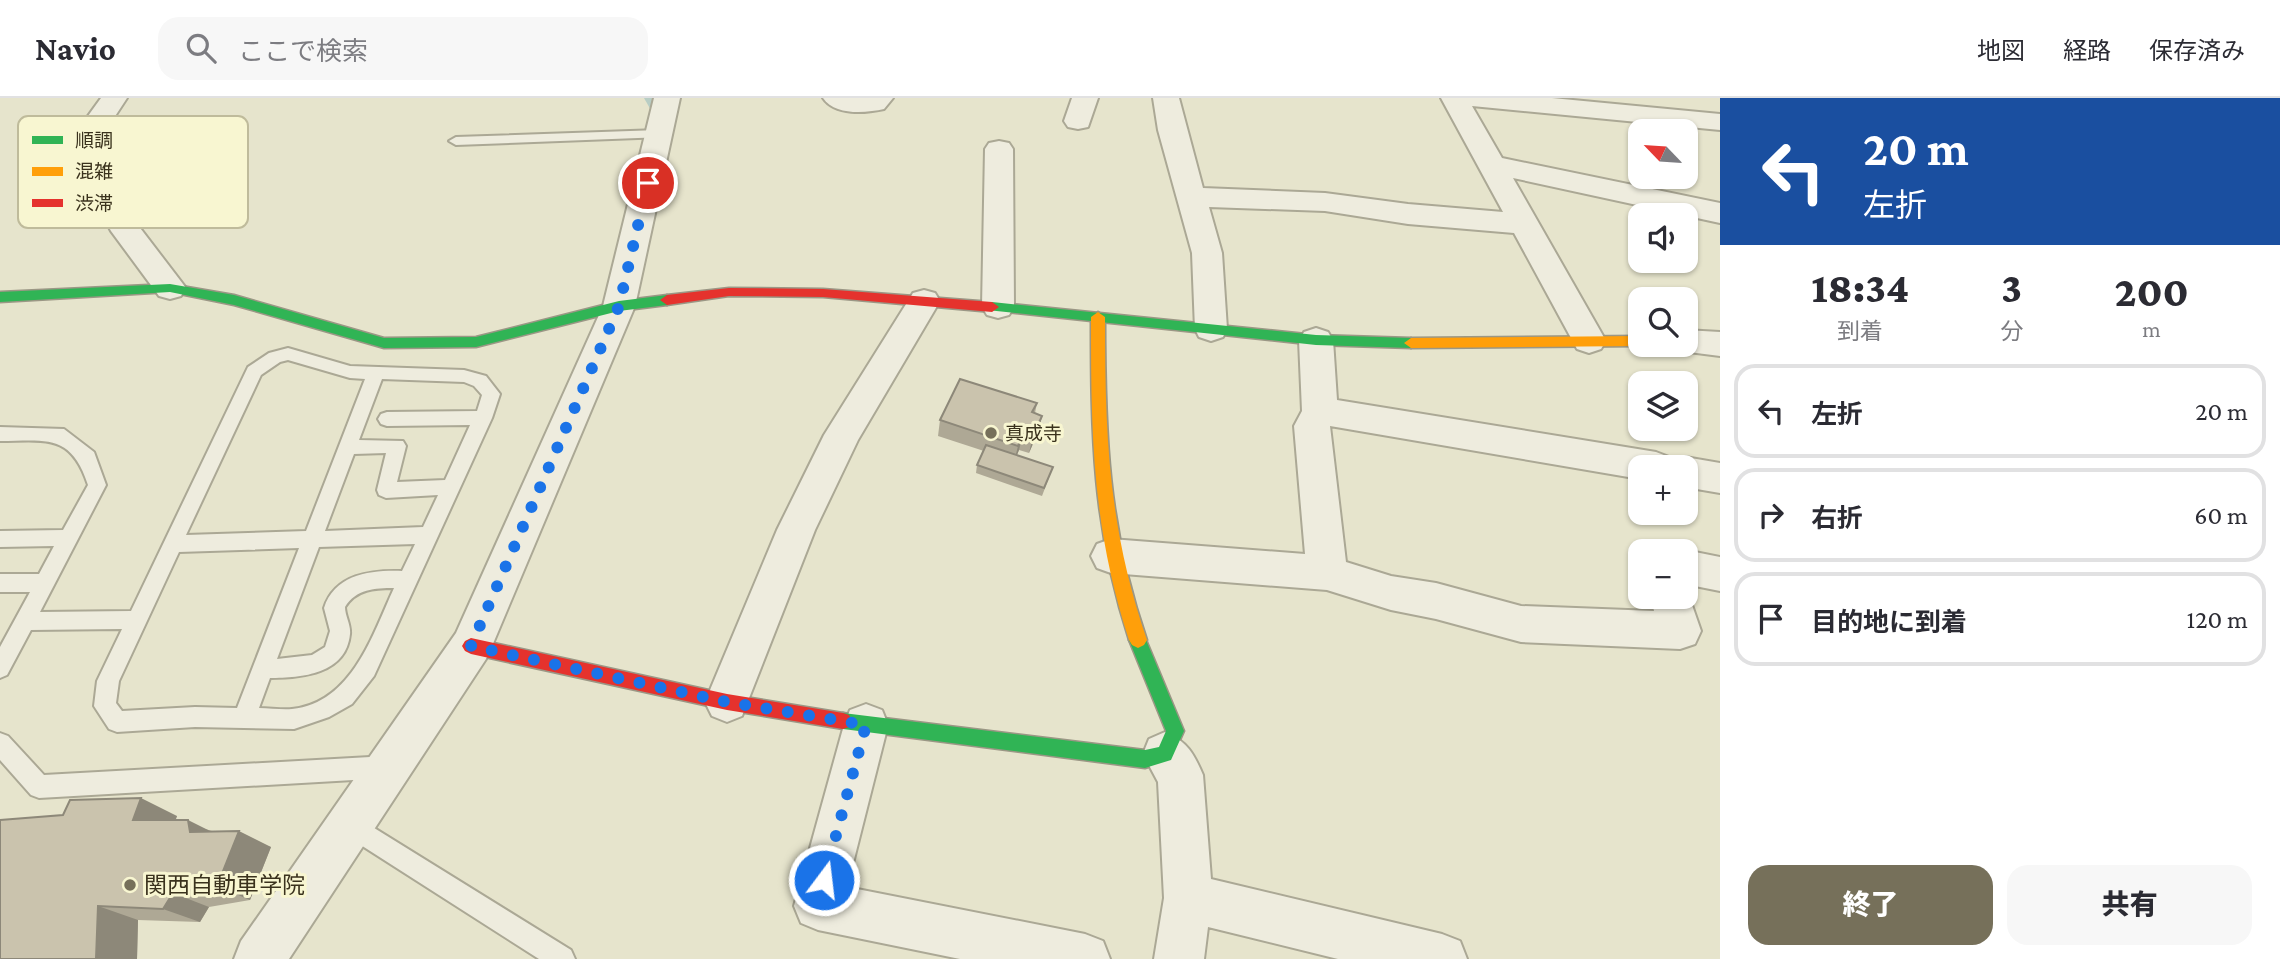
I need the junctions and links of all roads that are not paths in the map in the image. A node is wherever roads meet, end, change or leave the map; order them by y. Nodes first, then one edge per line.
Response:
1 (114, 98) edge
2 (836, 98) edge
3 (880, 98) edge
4 (1167, 98) edge
5 (1454, 98) edge
6 (1468, 98) edge
7 (1640, 106) edge
8 (102, 116) edge
9 (663, 116) edge
10 (1720, 122) edge
11 (456, 141) dead end
12 (999, 149) dead end
13 (1492, 165) junction
14 (1191, 197) junction
15 (1720, 213) edge
16 (1525, 224) junction
17 (125, 228) edge
18 (170, 288) junction
19 (0, 297) edge
20 (924, 301) junction
21 (619, 306) junction
22 (998, 307) junction
23 (1098, 317) junction
24 (1211, 329) junction
25 (1316, 340) junction
26 (1589, 341) junction
27 (1628, 341) edge
28 (1698, 343) edge
29 (1720, 344) edge
30 (375, 374) junction
31 (1320, 411) junction
32 (483, 418) junction
33 (387, 419) dead end
34 (0, 434) edge
35 (347, 447) junction
36 (1628, 462) edge
37 (1698, 474) edge
38 (1720, 478) edge
39 (451, 487) junction
40 (429, 535) junction
41 (69, 538) junction
42 (0, 539) edge
43 (312, 540) junction
44 (172, 544) junction
45 (1111, 556) junction
46 (1698, 570) edge
47 (1327, 573) junction
48 (1720, 574) edge
49 (408, 580) junction
50 (0, 583) edge
51 (46, 583) junction
52 (1674, 609) edge
53 (137, 620) junction
54 (25, 621) junction
55 (471, 646) junction
56 (0, 668) edge
57 (262, 669) junction
58 (727, 702) junction
59 (244, 719) junction
60 (866, 725) junction
61 (0, 744) edge
62 (1165, 754) junction
63 (389, 767) junction
64 (350, 825) junction
65 (1188, 898) junction
66 (259, 959) edge
67 (562, 959) edge
68 (1085, 959) edge
69 (1179, 959) edge
70 (1442, 959) edge

1 - 8 street
2 - 3 street
4 - 14 street
5 - 13 street
6 - 7 street
7 - 10 street
9 - 11 lane
9 - 21 street
12 - 22 street
13 - 15 street
13 - 16 street
14 - 16 street
14 - 24 street
16 - 26 street
17 - 18 street
18 - 19 street
18 - 21 street
20 - 21 street
20 - 22 street
20 - 58 street
21 - 55 street
22 - 23 street
23 - 24 street
23 - 45 street
24 - 25 street
25 - 26 street
25 - 31 street
26 - 27 street
28 - 29 street
30 - 32 lane
30 - 35 lane
30 - 44 lane
31 - 36 street
31 - 47 street
32 - 33 lane
32 - 39 lane
34 - 41 lane
35 - 39 lane
35 - 43 lane
37 - 38 street
39 - 40 lane
40 - 43 lane
40 - 49 lane
41 - 42 lane
41 - 51 lane
43 - 44 lane
43 - 57 lane
44 - 53 lane
45 - 47 street
45 - 62 street
46 - 48 street
47 - 52 street
49 - 57 lane
49 - 59 lane
50 - 51 lane
51 - 54 lane
53 - 54 lane
53 - 59 lane
54 - 56 lane
55 - 58 street
55 - 63 street
57 - 59 lane
58 - 60 street
60 - 62 street
60 - 68 street
61 - 63 lane
62 - 65 street
63 - 64 street
64 - 66 street
64 - 67 lane
65 - 69 street
65 - 70 street

